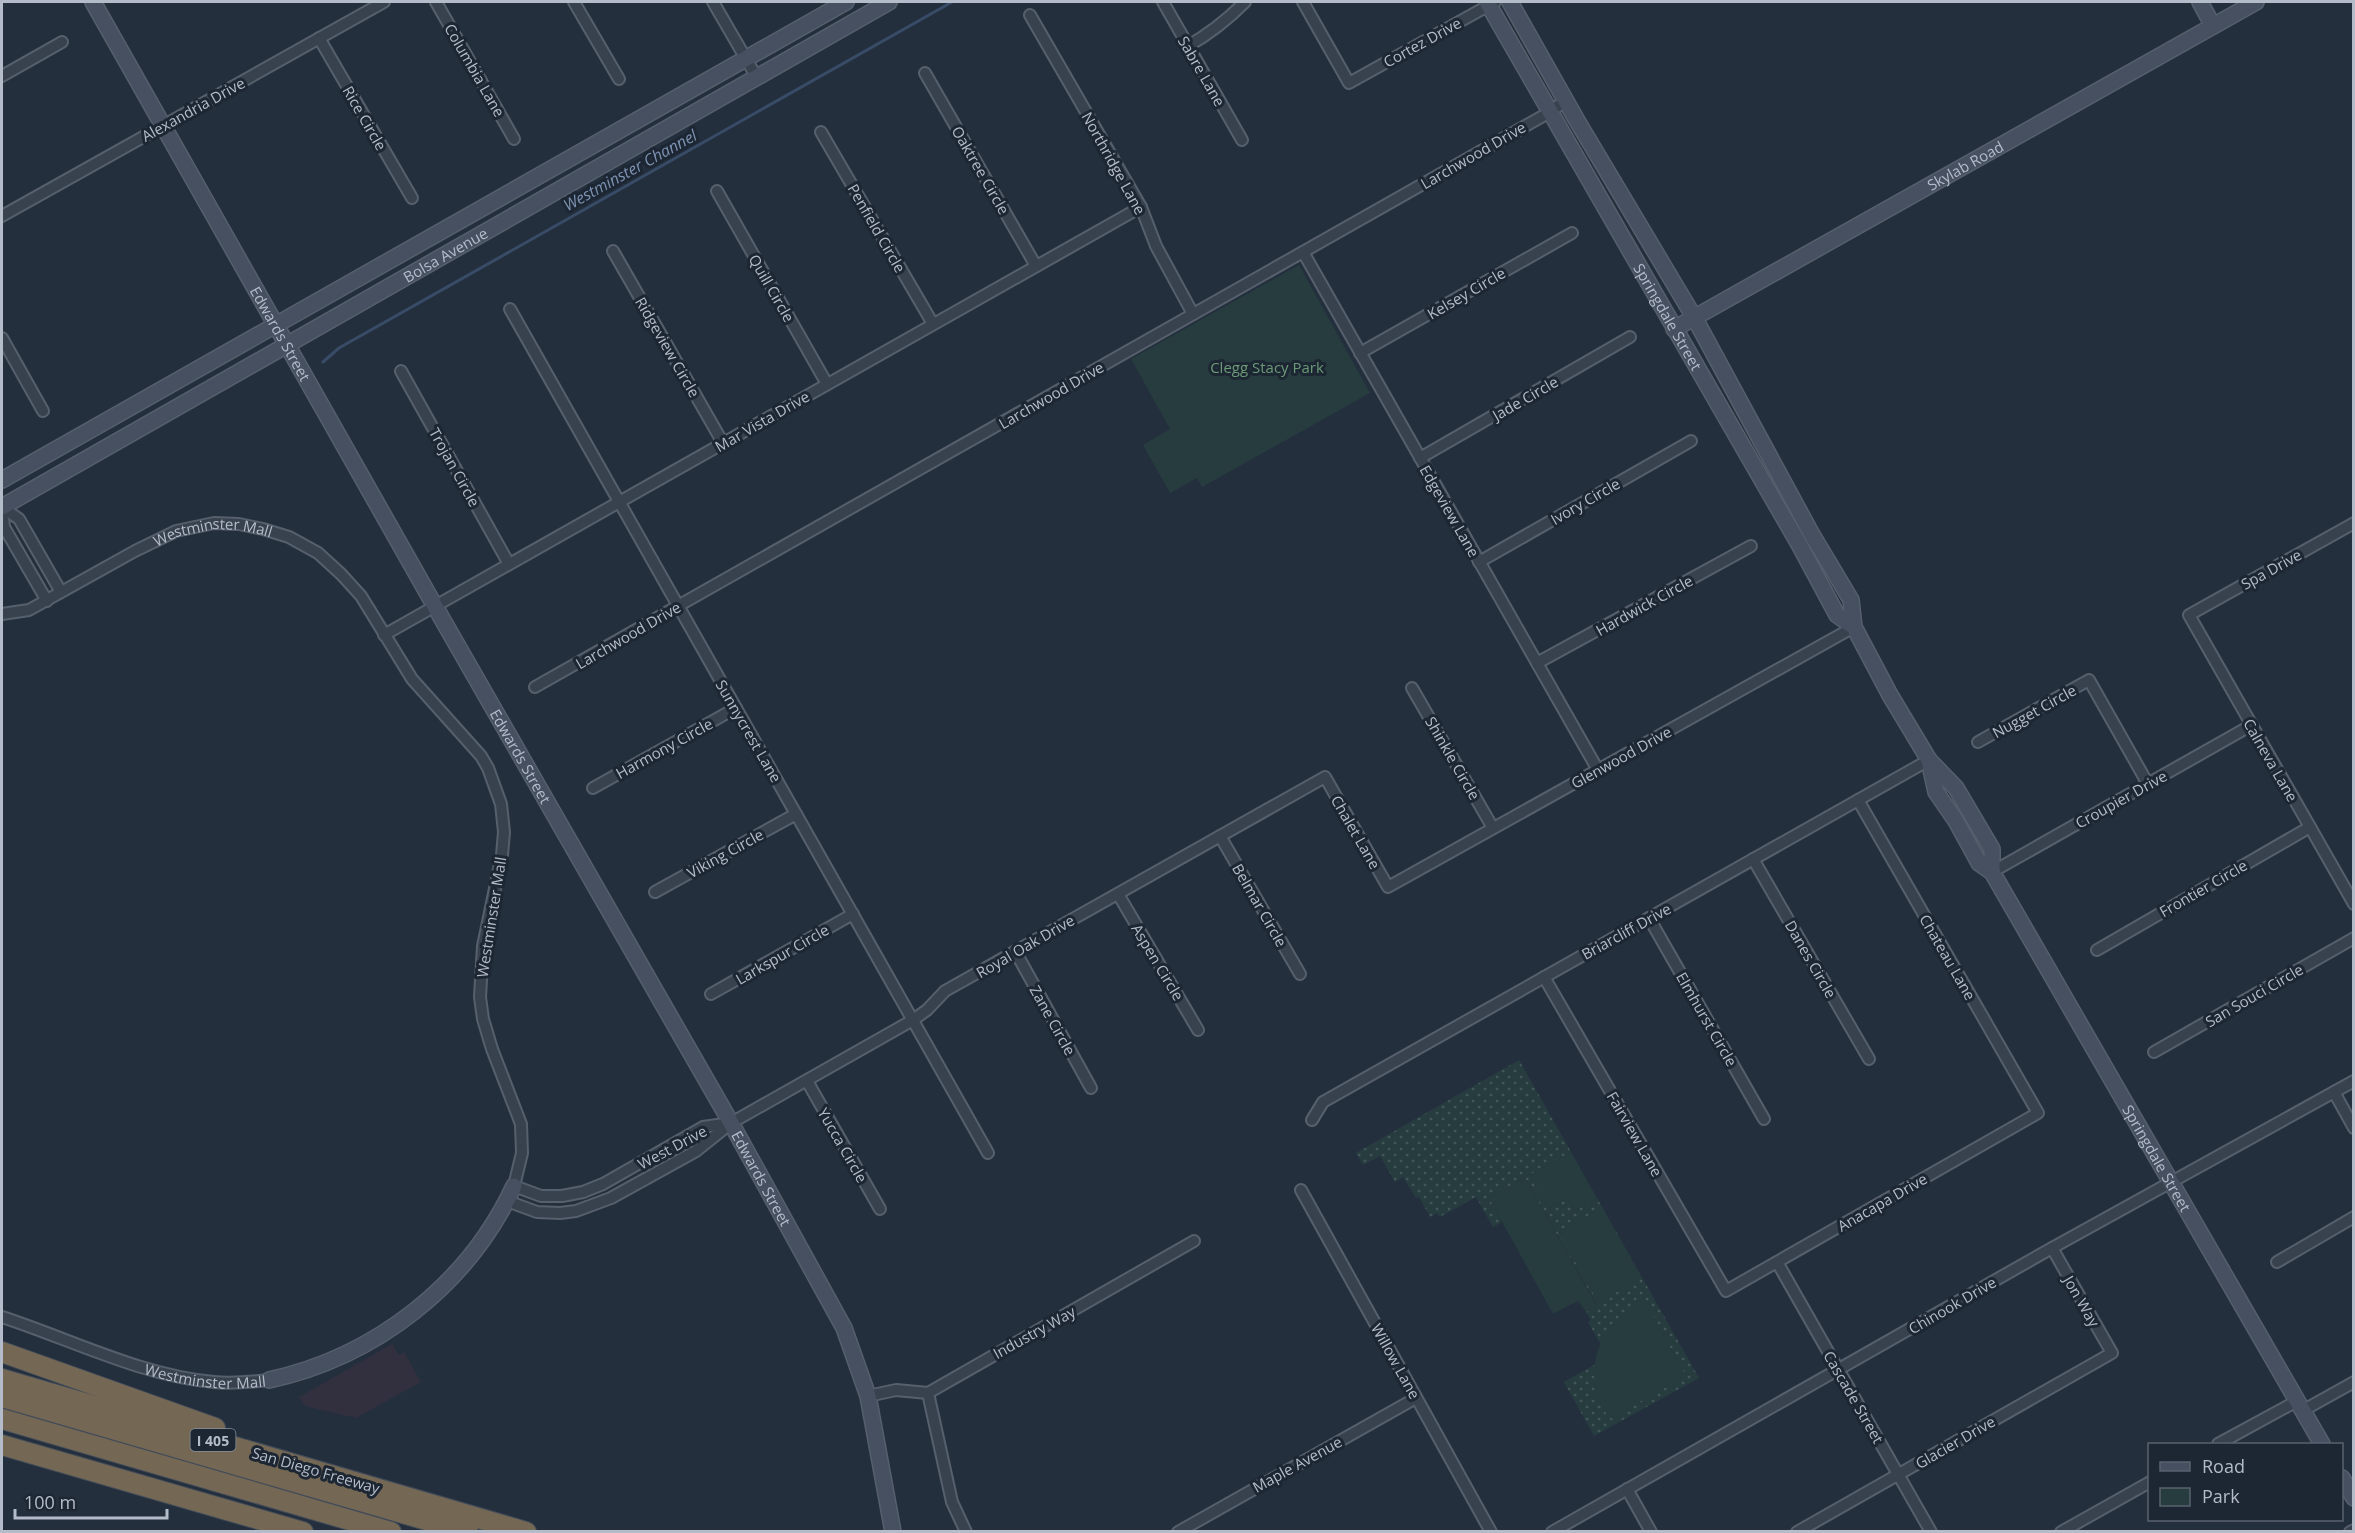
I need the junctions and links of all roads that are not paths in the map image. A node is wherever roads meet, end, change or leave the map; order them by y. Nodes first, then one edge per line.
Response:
1 (93, 2) edge
2 (384, 2) edge
3 (436, 2) edge
4 (574, 2) edge
5 (713, 2) edge
6 (846, 2) edge
7 (889, 2) edge
8 (1163, 2) edge
9 (1245, 2) edge
10 (1303, 2) edge
11 (1510, 2) edge
12 (2200, 2) edge
13 (2256, 2) edge
14 (1490, 3) edge
15 (1030, 15) dead end
16 (2213, 26) junction
17 (319, 38) junction
18 (62, 42) dead end
19 (1188, 46) junction
20 (746, 58) junction
21 (925, 73) dead end
22 (2, 76) edge
23 (756, 76) junction
24 (619, 79) dead end
25 (1565, 101) junction
26 (1550, 112) junction
27 (163, 125) junction
28 (821, 132) dead end
29 (514, 139) dead end
30 (1242, 140) dead end
31 (717, 191) dead end
32 (412, 198) dead end
33 (1141, 207) junction
34 (2, 216) edge
35 (1572, 233) dead end
36 (613, 251) dead end
37 (1303, 252) junction
38 (1036, 266) junction
39 (510, 309) dead end
40 (1194, 314) junction
41 (1694, 317) junction
42 (276, 324) junction
43 (933, 324) junction
44 (1674, 329) junction
45 (2, 338) edge
46 (1630, 338) dead end
47 (287, 344) junction
48 (1360, 353) junction
49 (400, 371) dead end
50 (827, 384) junction
51 (42, 411) dead end
52 (1691, 441) dead end
53 (723, 443) junction
54 (1420, 458) junction
55 (2, 480) edge
56 (619, 502) junction
57 (2, 507) edge
58 (2354, 523) edge
59 (1751, 546) dead end
60 (1479, 562) junction
61 (509, 564) junction
62 (1817, 577) junction
63 (1839, 579) junction
64 (61, 592) junction
65 (47, 601) junction
66 (435, 606) junction
67 (678, 606) junction
68 (2, 614) edge
69 (2189, 615) joint
70 (1854, 627) junction
71 (384, 635) junction
72 (1537, 663) junction
73 (535, 687) dead end
74 (1413, 688) dead end
75 (736, 708) junction
76 (2250, 726) junction
77 (1978, 742) dead end
78 (1929, 760) junction
79 (1598, 770) junction
80 (1324, 777) joint
81 (2148, 784) junction
82 (593, 788) dead end
83 (1858, 800) junction
84 (796, 814) junction
85 (2310, 827) junction
86 (1493, 828) junction
87 (1220, 836) junction
88 (1753, 859) junction
89 (1992, 872) junction
90 (1388, 887) joint
91 (655, 892) dead end
92 (1118, 894) junction
93 (2354, 904) edge
94 (853, 914) junction
95 (1649, 918) junction
96 (2354, 938) edge
97 (2097, 950) dead end
98 (1015, 951) junction
99 (1300, 974) dead end
100 (1544, 977) junction
101 (711, 994) dead end
102 (913, 1020) junction
103 (1198, 1030) dead end
104 (2154, 1052) dead end
105 (1869, 1059) dead end
106 (807, 1081) junction
107 (2354, 1081) edge
108 (1091, 1088) dead end
109 (2334, 1092) junction
110 (2038, 1113) joint
111 (1764, 1119) dead end
112 (1312, 1120) dead end
113 (731, 1123) junction
114 (2354, 1128) edge
115 (988, 1153) dead end
116 (2171, 1183) junction
117 (514, 1186) junction
118 (1301, 1190) dead end
119 (507, 1201) junction
120 (880, 1209) dead end
121 (2354, 1217) edge
122 (1194, 1241) dead end
123 (2052, 1248) junction
124 (1777, 1262) junction
125 (2277, 1262) dead end
126 (1726, 1291) joint
127 (2, 1317) edge
128 (2, 1352) edge
129 (2112, 1353) joint
130 (1839, 1370) junction
131 (2, 1378) edge
132 (269, 1380) joint
133 (2354, 1382) edge
134 (928, 1393) junction
135 (868, 1396) junction
136 (2, 1397) edge
137 (1416, 1398) junction
138 (2299, 1406) junction
139 (109, 1410) junction
140 (2, 1419) edge
141 (2220, 1443) edge
142 (2321, 1443) edge
143 (2, 1445) edge
144 (318, 1470) junction
145 (1899, 1474) junction
146 (273, 1475) junction
147 (2343, 1480) edge
148 (2148, 1483) edge
149 (1627, 1489) junction
150 (2354, 1498) edge
151 (392, 1501) junction
152 (469, 1526) edge
153 (303, 1532) edge
154 (391, 1532) edge
155 (526, 1532) edge
156 (893, 1532) edge
157 (966, 1532) edge
158 (1178, 1532) edge
159 (1491, 1532) edge
160 (1552, 1532) edge
161 (1651, 1532) edge
162 (1797, 1532) edge
163 (1931, 1532) edge
164 (2061, 1532) edge

1 - 27 main road, Edwards Street
2 - 17 street, Alexandria Drive
3 - 29 street, Columbia Lane
4 - 24 street
5 - 20 street
6 - 20 main road, Bolsa Avenue
7 - 23 main road, Bolsa Avenue
8 - 19 street, Sabre Lane
9 - 19 street
10 - 14 street, Cortez Drive
11 - 25 main road, Springdale Street
12 - 16 main road
13 - 16 main road, Skylab Road
14 - 26 main road, Springdale Street
15 - 33 street, Northridge Lane
16 - 41 main road, Skylab Road
17 - 27 street, Alexandria Drive
17 - 32 street, Rice Circle
18 - 22 street
19 - 30 street, Sabre Lane
20 - 23 street
20 - 42 main road, Bolsa Avenue
21 - 38 street, Oaktree Circle
23 - 47 main road, Bolsa Avenue
25 - 26 street, Larchwood Drive
25 - 41 main road, Springdale Street
26 - 37 street, Larchwood Drive
26 - 44 main road, Springdale Street
27 - 34 street, Alexandria Drive
27 - 42 main road, Edwards Street
28 - 43 street, Penfield Circle
31 - 50 street, Quill Circle
33 - 38 street, Mar Vista Drive
33 - 40 street, Northridge Lane
35 - 48 street, Kelsey Circle
36 - 53 street, Ridgeview Circle
37 - 40 street, Larchwood Drive
37 - 48 street, Edgeview Lane
38 - 43 street, Mar Vista Drive
39 - 56 street, Sunnycrest Lane
40 - 67 street, Larchwood Drive
41 - 44 main road, Skylab Road
41 - 63 main road, Springdale Street
42 - 47 main road, Edwards Street
42 - 55 main road, Bolsa Avenue
43 - 50 street, Mar Vista Drive
44 - 62 main road, Springdale Street
45 - 51 street
46 - 54 street, Jade Circle
47 - 57 main road, Bolsa Avenue
47 - 66 main road, Edwards Street
48 - 54 street, Edgeview Lane
49 - 61 street, Trojan Circle
50 - 53 street, Mar Vista Drive
52 - 60 street, Ivory Circle
53 - 56 street, Mar Vista Drive
54 - 60 street, Edgeview Lane
56 - 61 street, Mar Vista Drive
56 - 67 street, Sunnycrest Lane
57 - 64 street
57 - 65 street
58 - 69 street, Spa Drive
59 - 72 street, Hardwick Circle
60 - 72 street, Edgeview Lane
61 - 66 street, Mar Vista Drive
62 - 63 main road
62 - 70 main road, Springdale Street
63 - 70 main road, Springdale Street
64 - 65 street, Westminster Mall
64 - 71 street, Westminster Mall
65 - 68 street, Westminster Mall
66 - 71 street, Mar Vista Drive
66 - 113 main road, Edwards Street
67 - 73 street, Larchwood Drive
67 - 75 street, Sunnycrest Lane
69 - 76 street, Calneva Lane
70 - 78 main road, Springdale Street
70 - 79 street, Glenwood Drive
71 - 117 street, Westminster Mall
72 - 79 street, Edgeview Lane
74 - 86 street, Shinkle Circle
75 - 82 street, Harmony Circle
75 - 84 street, Sunnycrest Lane
76 - 81 street, Croupier Drive
76 - 85 street, Calneva Lane
77 - 81 street, Nugget Circle
78 - 83 street, Briarcliff Drive
78 - 89 main road, Springdale Street
79 - 86 street, Glenwood Drive
80 - 87 street, Royal Oak Drive
80 - 90 street, Chalet Lane
81 - 89 street, Croupier Drive
83 - 88 street, Briarcliff Drive
83 - 110 street, Chateau Lane
84 - 91 street, Viking Circle
84 - 94 street, Sunnycrest Lane
85 - 93 street, Calneva Lane
85 - 97 street, Frontier Circle
86 - 90 street, Glenwood Drive
87 - 92 street, Royal Oak Drive
87 - 99 street, Belmar Circle
88 - 95 street, Briarcliff Drive
88 - 105 street, Danes Circle
89 - 116 main road, Springdale Street
92 - 98 street, Royal Oak Drive
92 - 103 street, Aspen Circle
94 - 101 street, Larkspur Circle
94 - 102 street, Sunnycrest Lane
95 - 100 street, Briarcliff Drive
95 - 111 street, Elmhurst Circle
96 - 104 street, San Souci Circle
98 - 102 street, Royal Oak Drive
98 - 108 street, Zane Circle
100 - 112 street, Briarcliff Drive
100 - 126 street, Fairview Lane
102 - 106 street, Royal Oak Drive
102 - 115 street, Sunnycrest Lane
106 - 113 street, Royal Oak Drive
106 - 120 street, Yucca Circle
107 - 109 street, Chinook Drive
109 - 114 street
109 - 116 street, Chinook Drive
110 - 124 street, Anacapa Drive
113 - 117 street, West Drive
113 - 119 street, West Drive
113 - 135 main road, Edwards Street
116 - 123 street, Chinook Drive
116 - 138 main road, Springdale Street
117 - 119 main road, Westminster Mall
118 - 137 street, Willow Lane
119 - 132 main road, Westminster Mall
121 - 125 street
122 - 134 street, Industry Way
123 - 129 street, Jon Way
123 - 130 street, Chinook Drive
124 - 126 street, Anacapa Drive
124 - 130 street, Cascade Street
127 - 132 street, Westminster Mall
128 - 144 highway
129 - 145 street, Glacier Drive
130 - 145 street, Cascade Street
130 - 149 street, Chinook Drive
131 - 139 highway, San Diego Freeway / I 405
133 - 138 street
134 - 135 street
134 - 157 street
135 - 156 main road, Edwards Street
136 - 146 highway
137 - 158 street, Maple Avenue
137 - 159 street, Willow Lane
138 - 141 street
138 - 142 main road, Springdale Street
139 - 144 highway, San Diego Freeway / I 405
139 - 146 highway
140 - 154 highway
143 - 153 highway
144 - 151 highway, San Diego Freeway / I 405
145 - 162 street, Glacier Drive
145 - 163 street, Cascade Street
146 - 151 highway
147 - 150 main road
148 - 164 street
149 - 160 street, Chinook Drive
149 - 161 street
151 - 152 highway, San Diego Freeway / I 405
152 - 155 highway, San Diego Freeway / I 405

